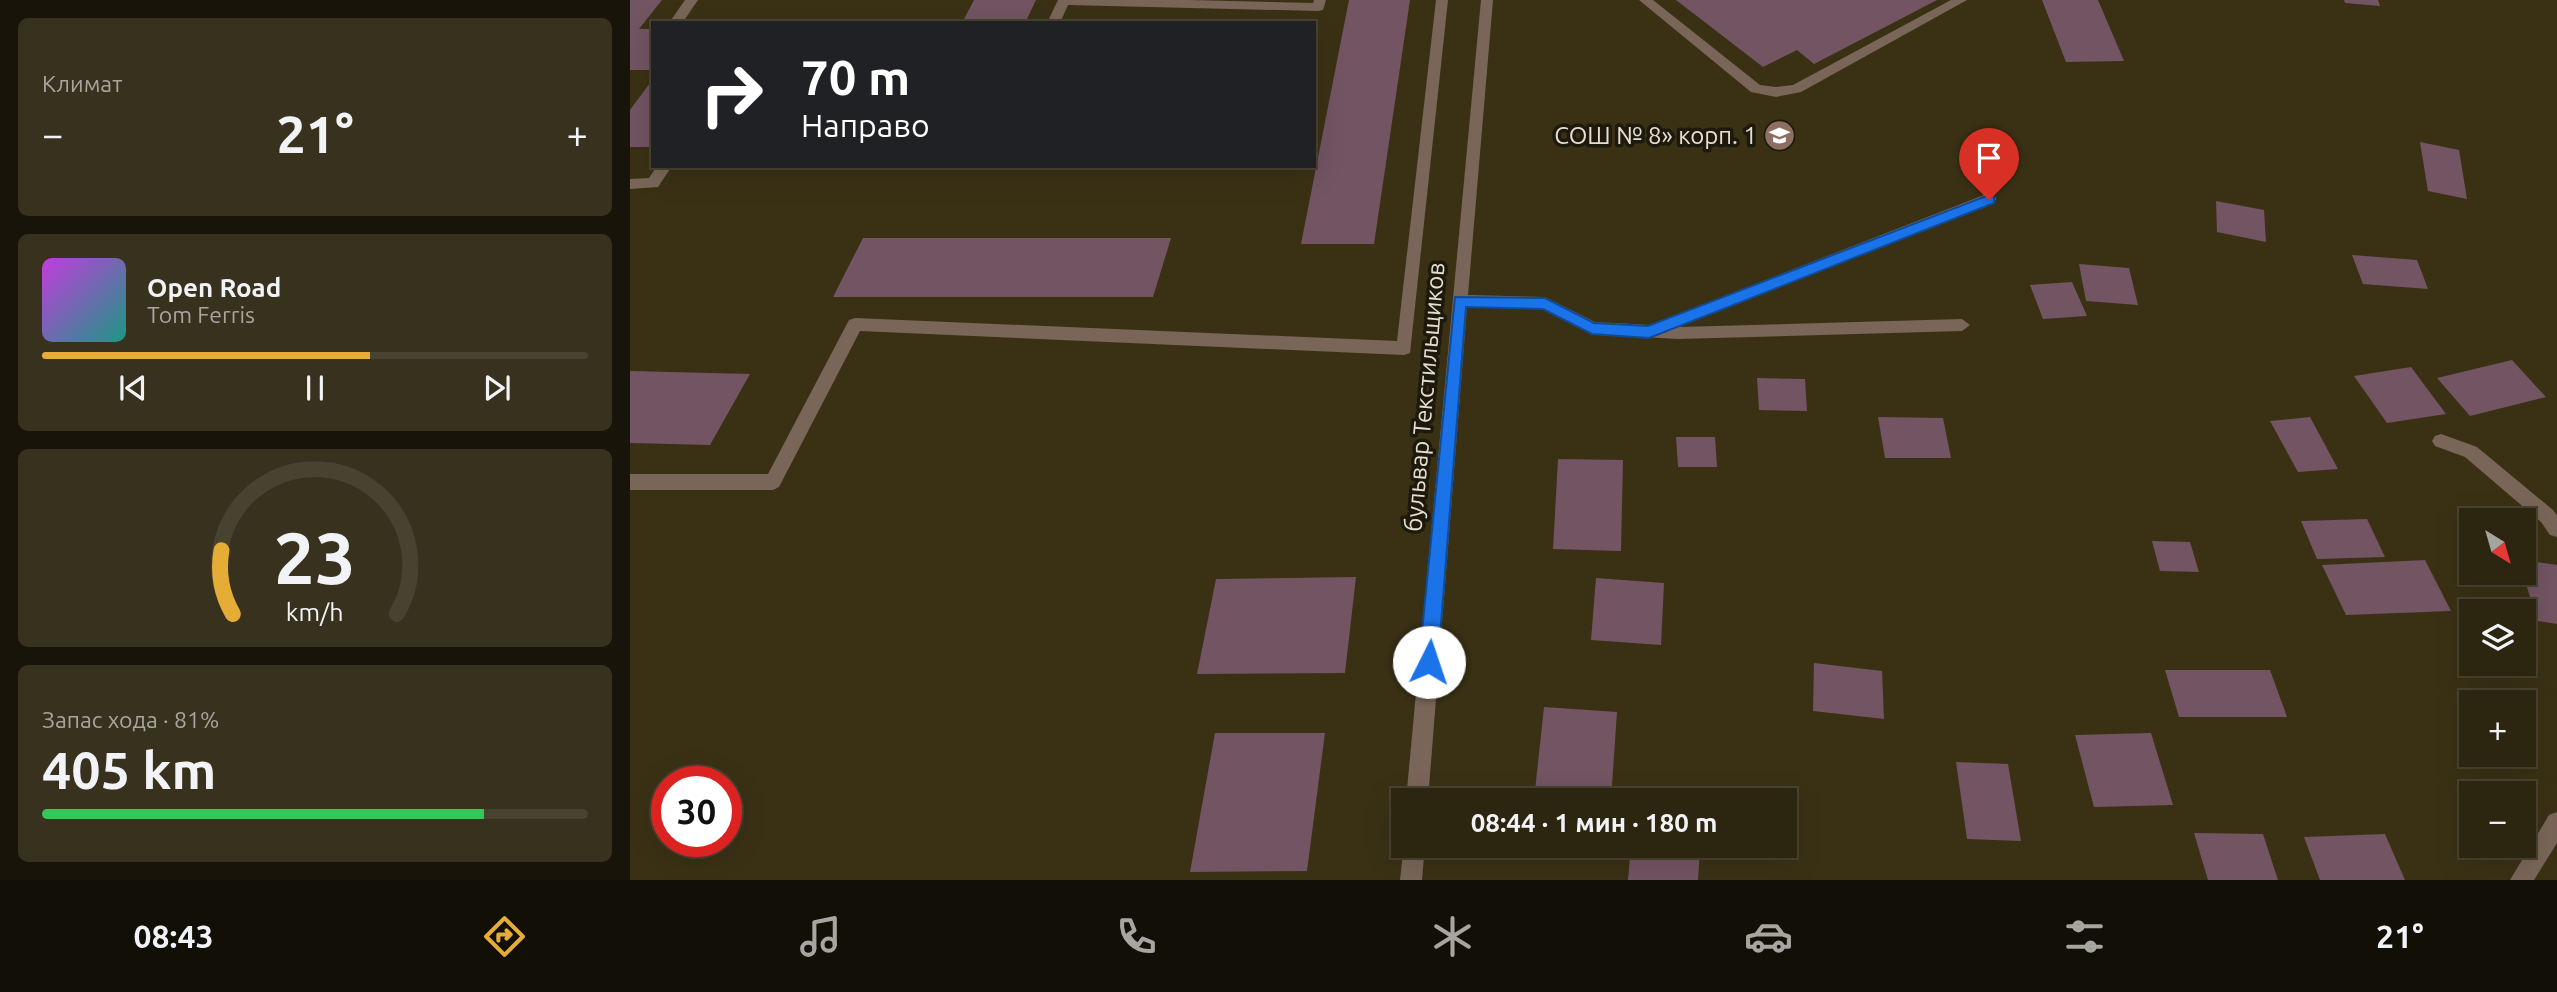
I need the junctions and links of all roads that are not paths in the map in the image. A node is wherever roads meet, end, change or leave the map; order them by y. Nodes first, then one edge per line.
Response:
1 (692, 0) edge
2 (1320, 0) edge
3 (1442, 0) edge
4 (1487, 0) edge
5 (1645, 0) edge
6 (1961, 0) edge
7 (677, 21) edge
8 (1054, 21) edge
9 (664, 168) edge
10 (630, 184) edge
11 (1989, 200) dead end
12 (1460, 301) junction
13 (1962, 325) dead end
14 (1649, 332) junction
15 (2441, 441) dead end
16 (630, 482) edge
17 (2557, 529) edge
18 (1419, 788) edge
19 (2557, 823) edge
20 (1413, 858) edge
21 (1411, 880) edge
22 (2521, 880) edge

1 - 7 street
2 - 8 street
3 - 16 street
4 - 12 street, бульвар Текстильщиков
5 - 6 street
9 - 10 street
11 - 14 street
12 - 14 street
12 - 18 street, бульвар Текстильщиков
13 - 14 street
15 - 17 street
19 - 22 street
20 - 21 street

